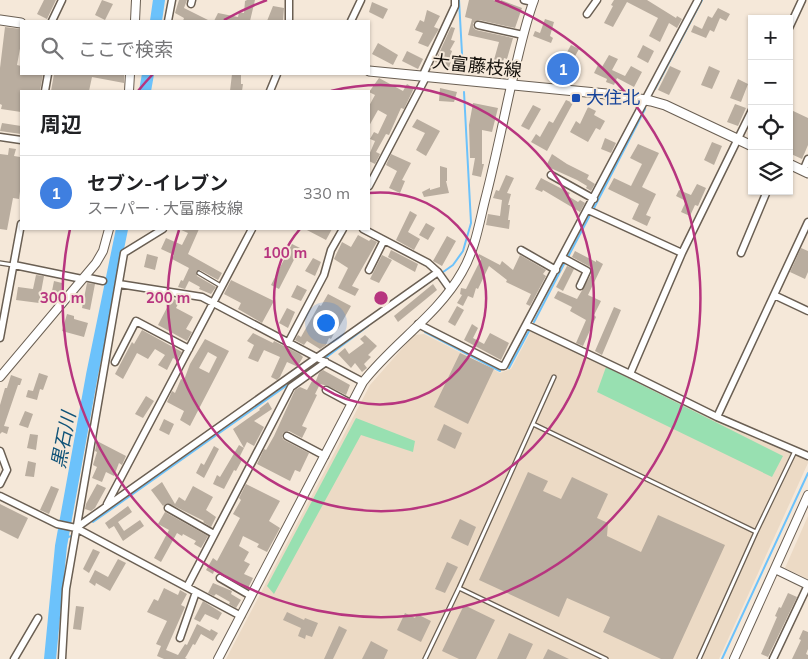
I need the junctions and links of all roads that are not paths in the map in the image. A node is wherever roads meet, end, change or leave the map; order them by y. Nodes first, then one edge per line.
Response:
1 (62, 0) edge
2 (136, 0) edge
3 (172, 0) edge
4 (289, 0) edge
5 (361, 0) edge
6 (455, 0) edge
7 (524, 0) edge
8 (596, 0) edge
9 (698, 0) edge
10 (802, 0) edge
11 (533, 1) edge
12 (588, 14) dead end
13 (793, 19) edge
14 (52, 20) edge
15 (134, 20) edge
16 (168, 20) edge
17 (289, 20) edge
18 (351, 20) edge
19 (0, 22) edge
20 (20, 23) edge
21 (478, 25) dead end
22 (523, 35) junction
23 (370, 72) edge
24 (48, 75) edge
25 (130, 75) edge
26 (277, 75) edge
27 (424, 77) junction
28 (511, 86) junction
29 (45, 90) edge
30 (129, 90) edge
31 (270, 90) edge
32 (646, 100) junction
33 (748, 119) edge
34 (0, 137) edge
35 (739, 139) junction
36 (20, 140) edge
37 (748, 144) edge
38 (808, 159) edge
39 (793, 166) edge
40 (805, 172) edge
41 (551, 175) dead end
42 (370, 184) edge
43 (765, 195) edge
44 (594, 199) junction
45 (588, 210) junction
46 (808, 222) edge
47 (20, 230) edge
48 (109, 230) edge
49 (161, 230) edge
50 (251, 230) edge
51 (342, 230) edge
52 (365, 230) edge
53 (384, 240) junction
54 (520, 250) dead end
55 (682, 253) junction
56 (741, 253) dead end
57 (563, 258) junction
58 (0, 263) edge
59 (14, 265) junction
60 (369, 270) dead end
61 (556, 270) junction
62 (199, 273) dead end
63 (440, 274) junction
64 (83, 278) junction
65 (103, 281) dead end
66 (119, 284) junction
67 (222, 286) junction
68 (580, 286) dead end
69 (450, 289) junction
70 (774, 295) junction
71 (213, 303) junction
72 (808, 311) edge
73 (418, 324) junction
74 (527, 325) junction
75 (0, 338) edge
76 (288, 343) junction
77 (189, 349) junction
78 (321, 360) junction
79 (115, 362) dead end
80 (630, 374) junction
81 (0, 377) edge
82 (554, 377) dead end
83 (363, 382) junction
84 (326, 390) dead end
85 (352, 404) junction
86 (717, 417) junction
87 (533, 424) junction
88 (288, 436) dead end
89 (795, 451) junction
90 (0, 452) edge
91 (324, 456) junction
92 (808, 456) edge
93 (0, 484) edge
94 (808, 495) edge
95 (0, 496) edge
96 (105, 507) junction
97 (168, 508) dead end
98 (76, 528) junction
99 (756, 532) junction
100 (214, 534) junction
101 (775, 569) junction
102 (220, 578) dead end
103 (808, 585) edge
104 (187, 587) junction
105 (459, 588) junction
106 (196, 592) junction
107 (251, 596) junction
108 (241, 616) junction
109 (38, 618) dead end
110 (180, 638) dead end
111 (14, 659) edge
112 (62, 659) edge
113 (218, 659) edge
114 (425, 659) edge
115 (606, 659) edge
116 (699, 659) edge
117 (734, 659) edge
118 (773, 659) edge

1 - 14 street
2 - 15 street
3 - 16 street
4 - 17 street
5 - 18 street
6 - 27 street
7 - 11 street
8 - 12 street
9 - 32 street
10 - 13 street
11 - 22 street
19 - 20 main road
21 - 22 street
22 - 28 street
23 - 27 main road, 大富藤枝線
24 - 29 street
25 - 30 street
26 - 31 street
27 - 28 main road, 大富藤枝線
27 - 42 street
28 - 32 main road, 大富藤枝線
28 - 69 street
32 - 35 main road, 大富藤枝線
32 - 44 street
33 - 35 street
34 - 36 street
35 - 37 main road, 大富藤枝線
35 - 55 street
38 - 40 street
39 - 40 main road
41 - 44 street
43 - 56 street
44 - 45 street
45 - 55 street
45 - 57 street
46 - 70 street
47 - 59 street
48 - 64 street
49 - 66 street
50 - 67 street
51 - 76 street
52 - 53 street
53 - 60 street
53 - 63 street
54 - 61 street
55 - 80 street
57 - 61 street
57 - 68 street
58 - 59 lane
59 - 64 street
59 - 75 street
61 - 74 street
62 - 67 lane
63 - 69 street
63 - 78 street
64 - 65 street
64 - 81 street
66 - 71 street
66 - 98 street
67 - 71 street
69 - 73 street
70 - 72 street
70 - 86 street
71 - 76 street
71 - 77 street
73 - 74 street
73 - 83 street
74 - 80 street
76 - 78 street
77 - 79 street
77 - 96 street
78 - 83 street
78 - 96 street
78 - 100 street
80 - 86 street
82 - 87 lane
83 - 85 street
84 - 85 street
85 - 91 street
86 - 89 street
87 - 99 lane
87 - 105 lane
88 - 91 street
89 - 92 street
89 - 99 lane
90 - 93 street
91 - 107 street
94 - 101 street
95 - 98 street
96 - 98 street
97 - 100 street
98 - 104 street
98 - 112 street
99 - 116 lane
100 - 104 street
101 - 103 street
101 - 117 street
102 - 107 street
103 - 118 street
104 - 106 street
105 - 114 lane
105 - 115 lane
106 - 108 street
106 - 110 street
107 - 108 street
108 - 113 street
109 - 111 street

